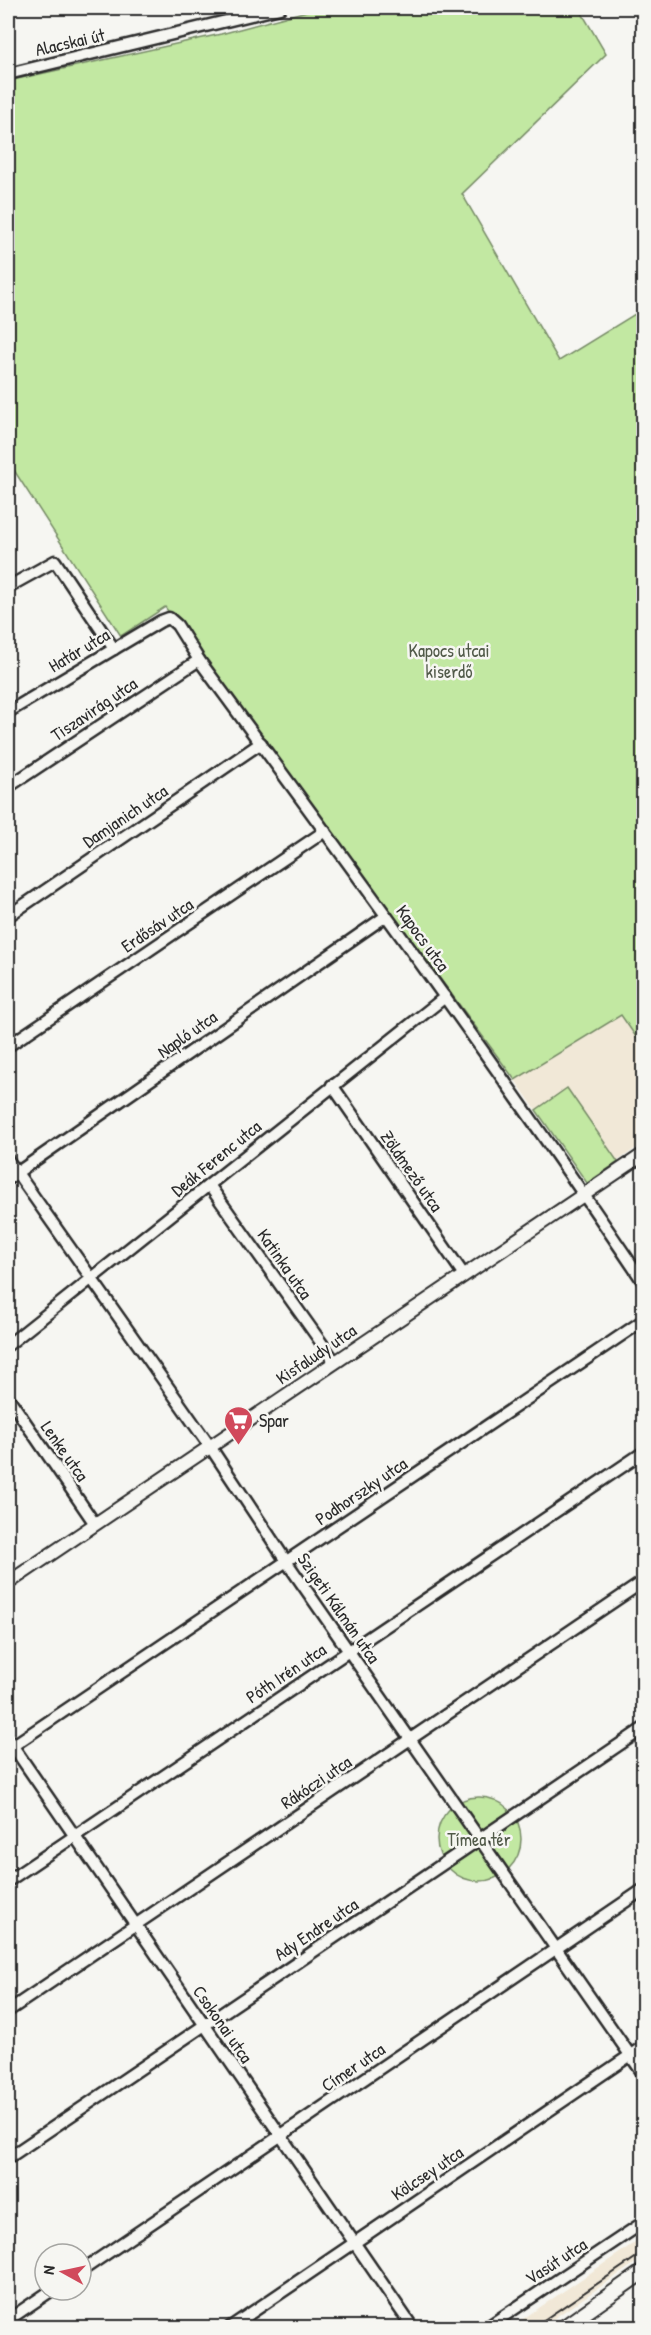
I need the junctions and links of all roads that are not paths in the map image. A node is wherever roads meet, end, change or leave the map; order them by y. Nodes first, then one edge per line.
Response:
1 (280, 8) edge
2 (8, 74) edge
3 (8, 587) edge
4 (169, 618) joint
5 (114, 649) junction
6 (199, 660) junction
7 (8, 712) edge
8 (261, 743) junction
9 (8, 787) edge
10 (325, 831) junction
11 (8, 916) edge
12 (386, 916) junction
13 (445, 997) junction
14 (8, 1046) edge
15 (332, 1085) junction
16 (644, 1154) edge
17 (8, 1160) edge
18 (12, 1176) edge
19 (209, 1185) junction
20 (584, 1194) junction
21 (464, 1275) junction
22 (90, 1278) junction
23 (644, 1283) edge
24 (644, 1320) edge
25 (8, 1345) edge
26 (335, 1362) junction
27 (8, 1397) edge
28 (211, 1448) junction
29 (644, 1452) edge
30 (95, 1524) junction
31 (286, 1561) junction
32 (644, 1581) edge
33 (8, 1583) edge
34 (349, 1650) junction
35 (644, 1728) edge
36 (409, 1739) junction
37 (9, 1745) edge
38 (75, 1836) junction
39 (478, 1839) junction
40 (8, 1881) edge
41 (644, 1888) edge
42 (135, 1925) junction
43 (557, 1947) junction
44 (8, 2011) edge
45 (204, 2025) junction
46 (644, 2046) edge
47 (630, 2055) junction
48 (644, 2074) edge
49 (281, 2136) junction
50 (8, 2158) edge
51 (644, 2222) edge
52 (355, 2242) junction
53 (93, 2263) edge
54 (644, 2271) edge
55 (34, 2302) edge
56 (8, 2320) edge
57 (229, 2328) edge
58 (413, 2328) edge
59 (486, 2328) edge
60 (563, 2328) edge

1 - 2 street, Alacskai út
3 - 5 street
4 - 5 street, Határ utca
4 - 6 street, Kapocs utca
5 - 7 street, Határ utca
6 - 8 street, Kapocs utca
6 - 9 street, Tiszavirág utca
8 - 10 street, Kapocs utca
8 - 11 street, Damjanich utca
10 - 12 street, Kapocs utca
10 - 14 street, Erdősáv utca
12 - 13 street, Kapocs utca
12 - 18 street, Napló utca
13 - 15 street, Deák Ferenc utca
13 - 20 street, Kapocs utca
15 - 19 street, Deák Ferenc utca
15 - 21 street, Zöldmező utca
16 - 20 street, Kisfaludy utca
17 - 18 street, Szigeti Kálmán utca
18 - 22 street, Szigeti Kálmán utca
19 - 22 street, Deák Ferenc utca
19 - 26 street, Katinka utca
20 - 21 street, Kisfaludy utca
20 - 23 street, Kapocs utca
21 - 26 street, Kisfaludy utca
22 - 25 street, Deák Ferenc utca
22 - 28 street, Szigeti Kálmán utca
24 - 31 street, Podhorszky utca
26 - 28 street, Kisfaludy utca
27 - 30 street, Lenke utca
28 - 30 street, Kisfaludy utca
28 - 31 street, Szigeti Kálmán utca
29 - 34 street, Póth Irén utca
30 - 33 street, Kisfaludy utca
31 - 34 street, Szigeti Kálmán utca
31 - 37 street, Podhorszky utca
32 - 36 street, Rákóczi utca
34 - 36 street, Szigeti Kálmán utca
34 - 38 street, Póth Irén utca
35 - 39 street, Ady Endre utca
36 - 39 street, Szigeti Kálmán utca
36 - 42 street, Rákóczi utca
37 - 38 street, Csokonai utca
38 - 40 street, Póth Irén utca
38 - 42 street, Csokonai utca
39 - 43 street, Szigeti Kálmán utca
39 - 45 street, Ady Endre utca
41 - 43 street, Címer utca
42 - 44 street, Rákóczi utca
42 - 45 street, Csokonai utca
43 - 47 street, Szigeti Kálmán utca
43 - 49 street, Címer utca
45 - 49 street, Csokonai utca
45 - 50 street, Ady Endre utca
46 - 47 street, Kölcsey utca
47 - 48 street, Szigeti Kálmán utca
47 - 52 street, Kölcsey utca
49 - 52 street, Csokonai utca
49 - 53 street, Címer utca
51 - 59 street, Vasút utca
52 - 57 street, Kölcsey utca
52 - 58 street, Csokonai utca
54 - 60 main road
55 - 56 street

